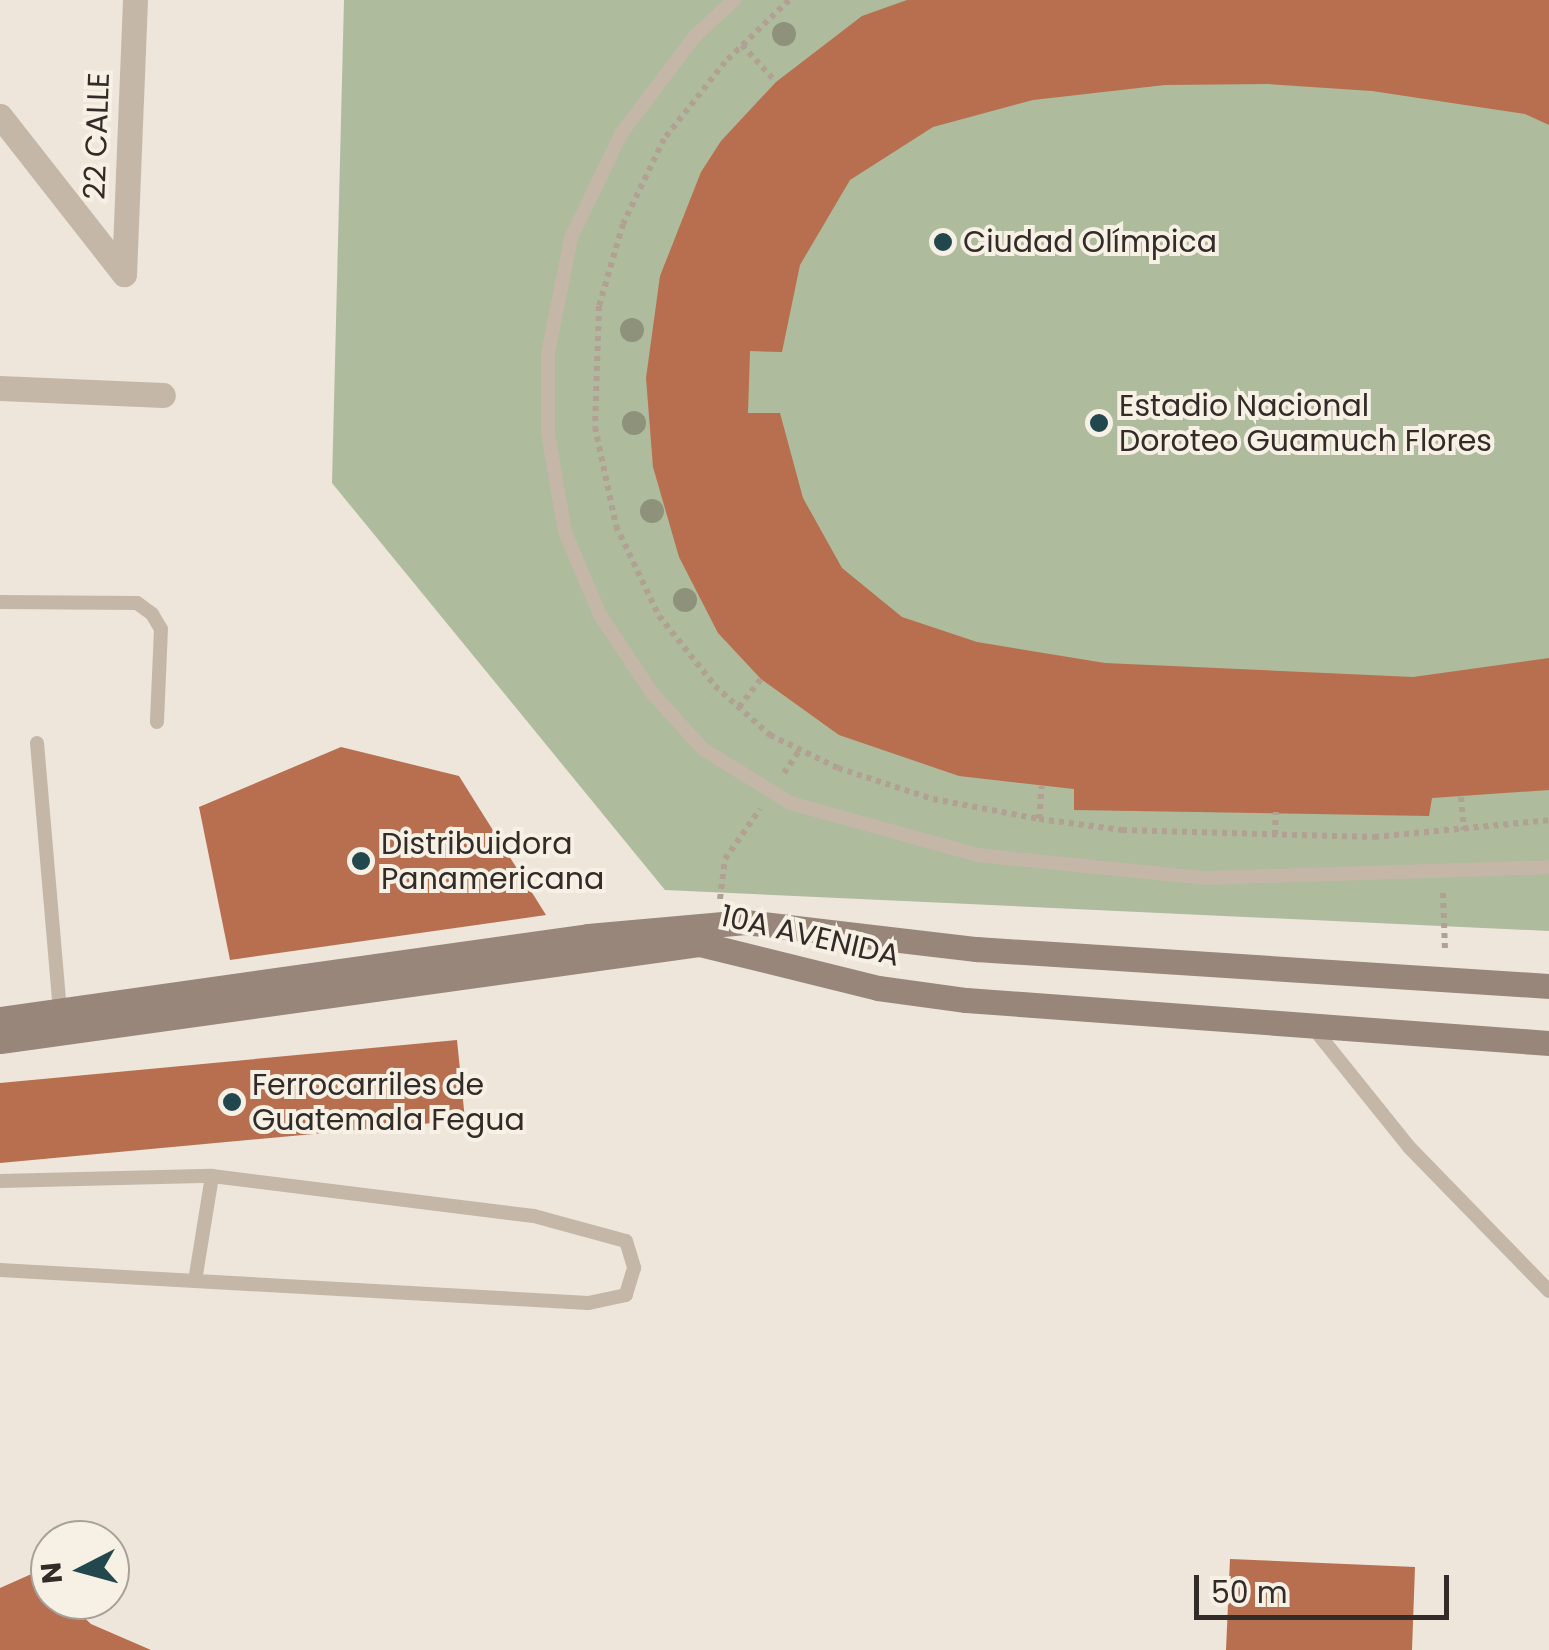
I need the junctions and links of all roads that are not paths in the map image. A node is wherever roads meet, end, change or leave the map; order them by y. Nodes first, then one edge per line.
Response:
1 (135, 0) edge
2 (734, 0) edge
3 (0, 116) edge
4 (0, 388) edge
5 (163, 396) dead end
6 (0, 602) edge
7 (157, 722) dead end
8 (37, 743) dead end
9 (1549, 866) edge
10 (1549, 986) edge
11 (60, 1012) junction
12 (0, 1019) edge
13 (1307, 1021) junction
14 (0, 1041) edge
15 (1549, 1043) edge
16 (212, 1176) junction
17 (0, 1181) edge
18 (0, 1270) edge
19 (195, 1281) junction
20 (1549, 1291) edge

1 - 3 street, 22 CALLE
2 - 9 lane
4 - 5 street
6 - 7 lane
8 - 11 lane
10 - 11 main road, 10A AVENIDA
11 - 12 main road, 10A AVENIDA
13 - 14 main road, 10A AVENIDA
13 - 15 main road, 10A AVENIDA
13 - 20 lane
16 - 17 lane
16 - 19 lane
16 - 19 lane
18 - 19 lane

